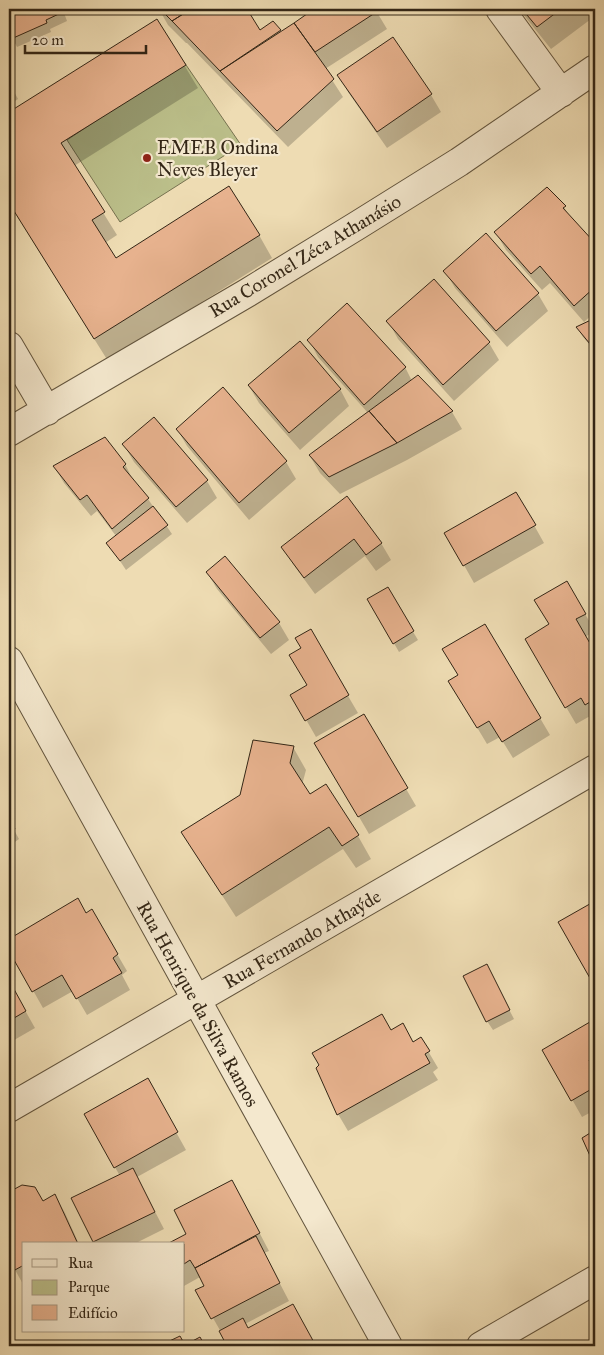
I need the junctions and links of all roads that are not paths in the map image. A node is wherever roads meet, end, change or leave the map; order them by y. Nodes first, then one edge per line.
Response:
1 (500, 9) edge
2 (595, 69) edge
3 (561, 93) junction
4 (9, 346) edge
5 (47, 411) junction
6 (9, 432) edge
7 (9, 662) edge
8 (595, 769) edge
9 (196, 1000) junction
10 (9, 1108) edge
11 (595, 1280) edge
12 (388, 1346) edge
13 (480, 1346) edge

1 - 3 street
2 - 3 street, Rua Coronel Zéca Athanásio
3 - 5 street, Rua Coronel Zéca Athanásio
4 - 5 street
5 - 6 street, Rua Coronel Zéca Athanásio
7 - 9 street, Rua Henrique da Silva Ramos
8 - 9 street, Rua Fernando Athaýde
9 - 10 street, Rua Fernando Athaýde
9 - 12 street, Rua Henrique da Silva Ramos
11 - 13 street

